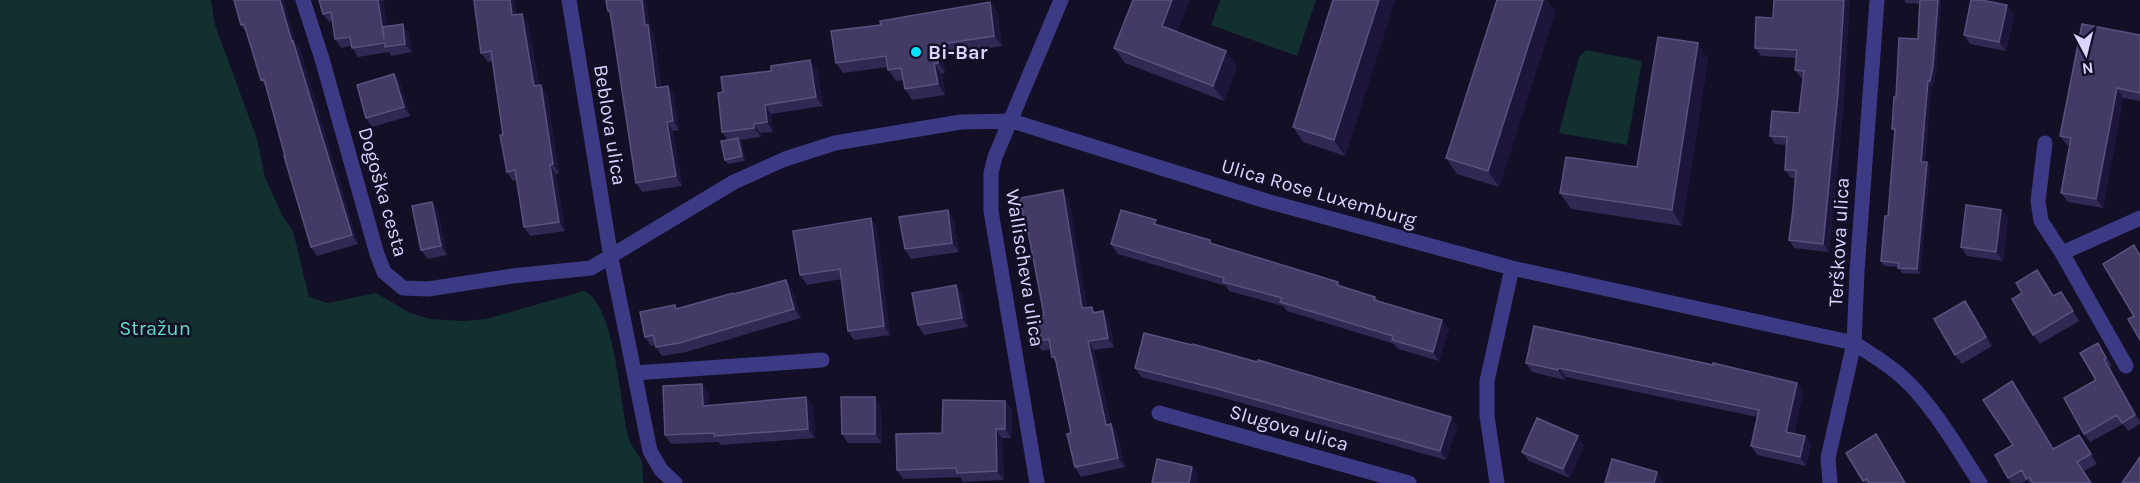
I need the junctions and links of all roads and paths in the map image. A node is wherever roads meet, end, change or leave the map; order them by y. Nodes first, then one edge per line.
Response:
1 (303, 0) edge
2 (568, 0) edge
3 (1061, 0) edge
4 (1877, 0) edge
5 (1012, 121) junction
6 (2045, 143) dead end
7 (2140, 218) edge
8 (2062, 253) junction
9 (611, 258) junction
10 (1512, 268) junction
11 (1854, 343) junction
12 (822, 360) dead end
13 (2126, 366) dead end
14 (634, 373) junction
15 (1159, 413) dead end
16 (675, 483) edge
17 (1036, 483) edge
18 (1409, 483) edge
19 (1497, 483) edge
20 (1830, 483) edge
21 (1980, 483) edge

1 - 9 street, Dogoška cesta
2 - 9 street, Beblova ulica
3 - 5 street, Wallischeva ulica
4 - 11 street, Terškova ulica
5 - 9 street, Ulica Rose Luxemburg
5 - 10 street, Ulica Rose Luxemburg
5 - 17 street, Wallischeva ulica
6 - 8 street
7 - 8 street
8 - 13 street
9 - 14 street, Beblova ulica
10 - 11 street, Ulica Rose Luxemburg
10 - 19 street
11 - 20 street, Terškova ulica
11 - 21 street, Ulica Rose Luxemburg
12 - 14 street
14 - 16 street, Beblova ulica
15 - 18 street, Slugova ulica

